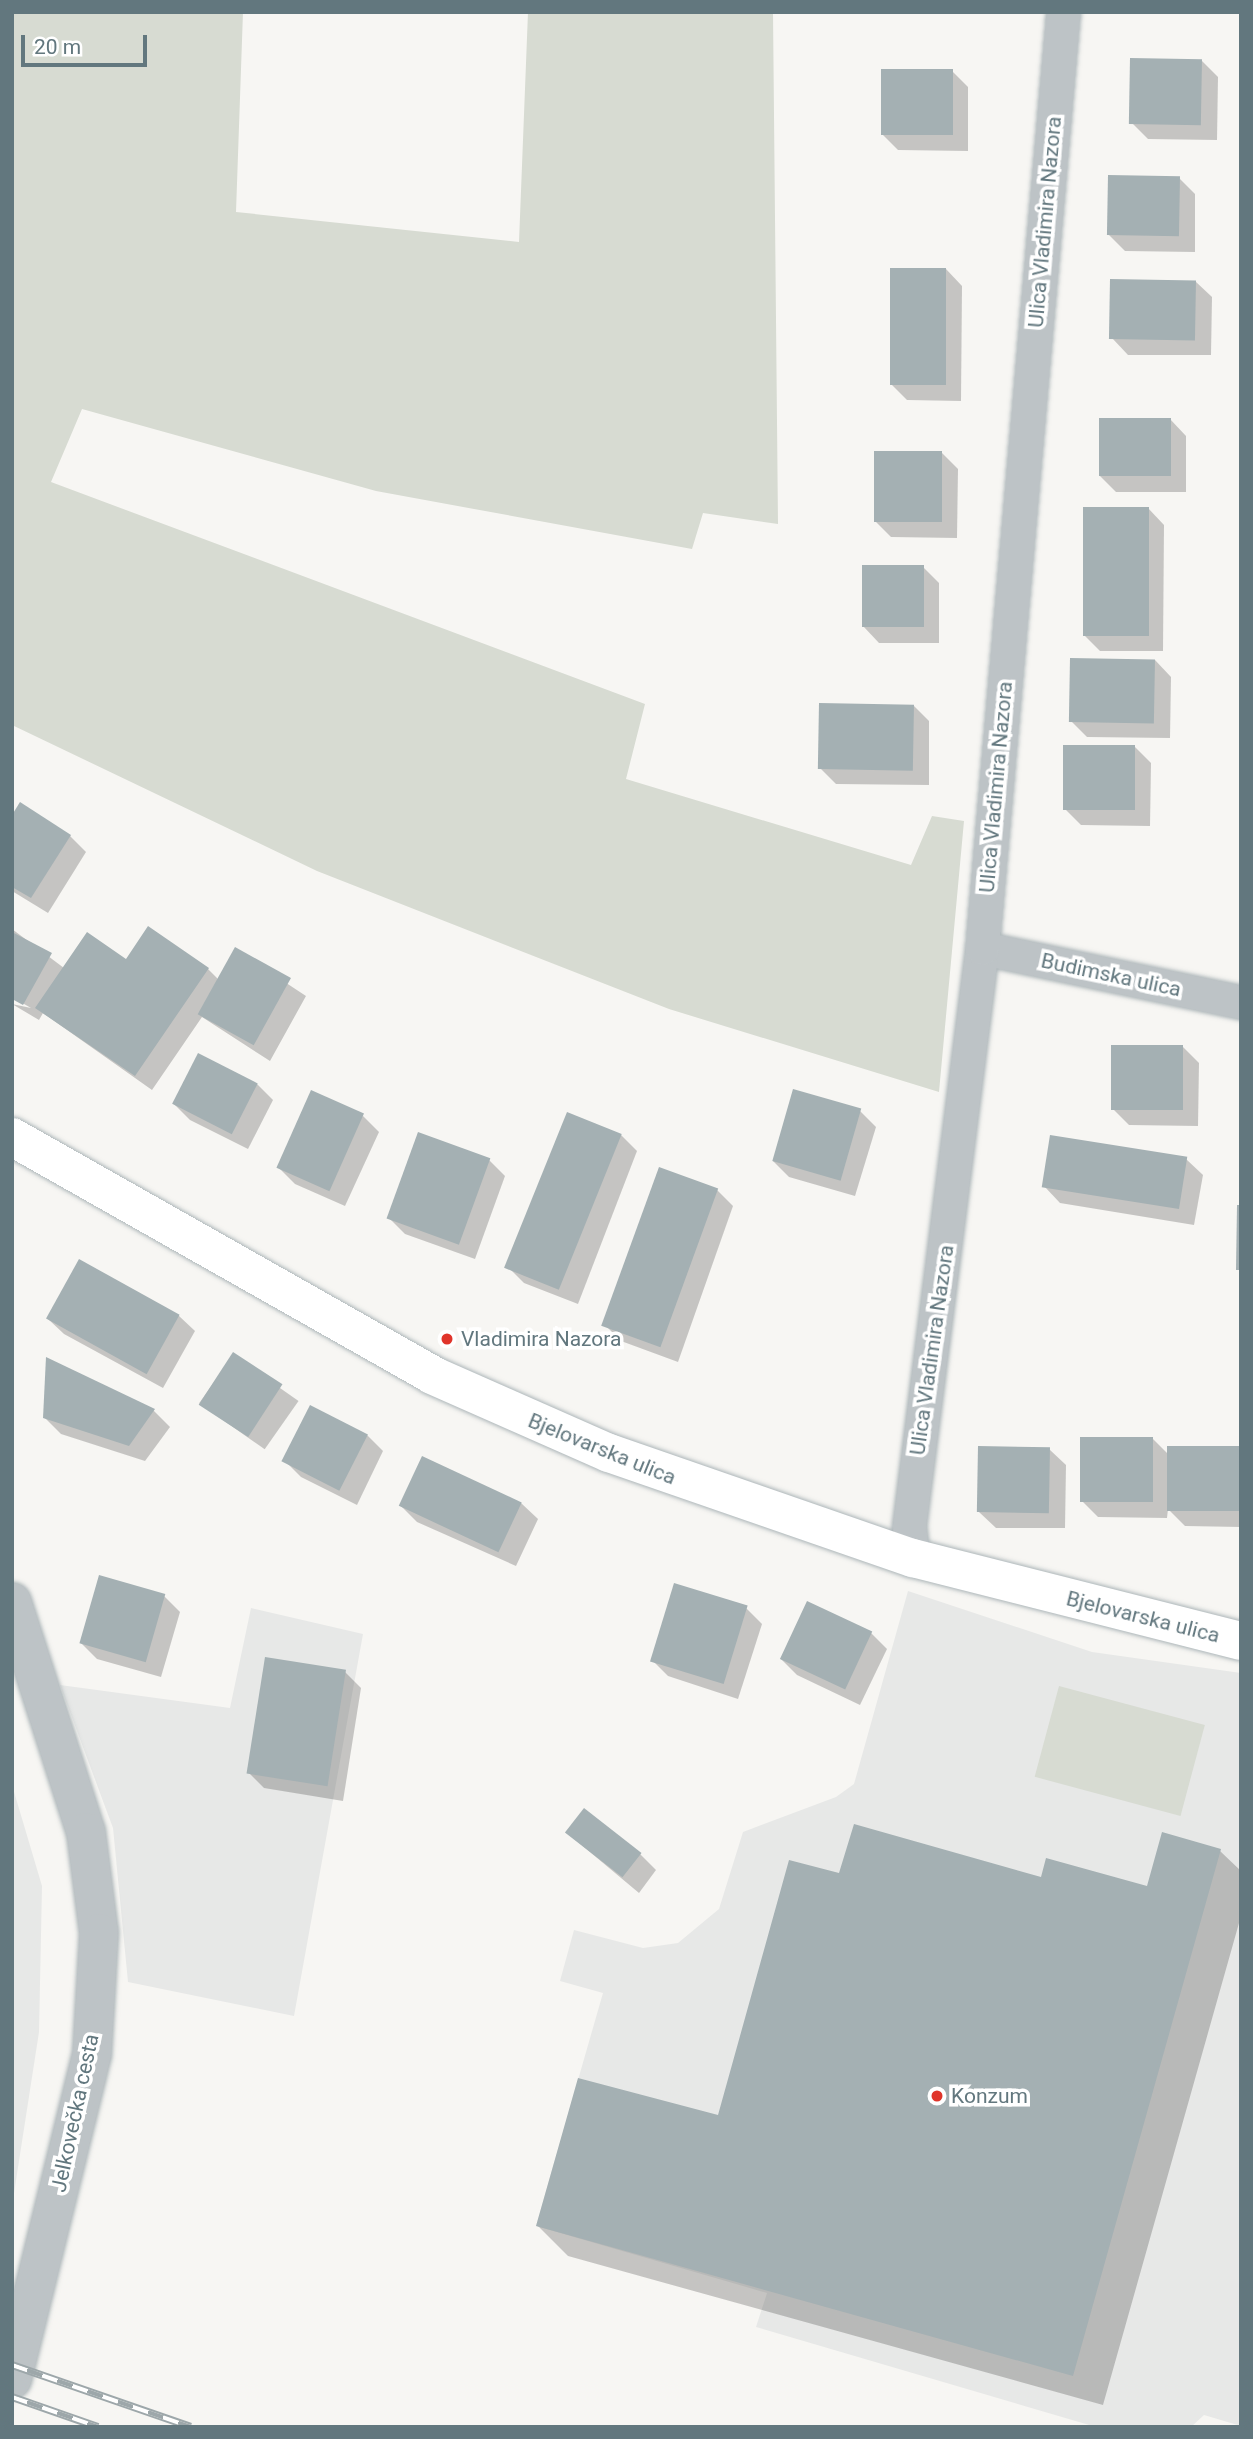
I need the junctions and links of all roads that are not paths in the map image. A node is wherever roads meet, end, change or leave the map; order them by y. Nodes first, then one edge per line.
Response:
1 (1063, 12) edge
2 (982, 948) junction
3 (1241, 1002) edge
4 (15, 1147) edge
5 (913, 1559) junction
6 (12, 1602) edge
7 (1241, 1641) edge
8 (26, 1686) edge
9 (12, 2379) edge

1 - 2 street, Ulica Vladimira Nazora
2 - 3 street, Budimska ulica
2 - 5 street, Ulica Vladimira Nazora
4 - 5 main road, Bjelovarska ulica
5 - 7 main road, Bjelovarska ulica
6 - 8 street, Jelkovečka cesta
8 - 9 street, Jelkovečka cesta

